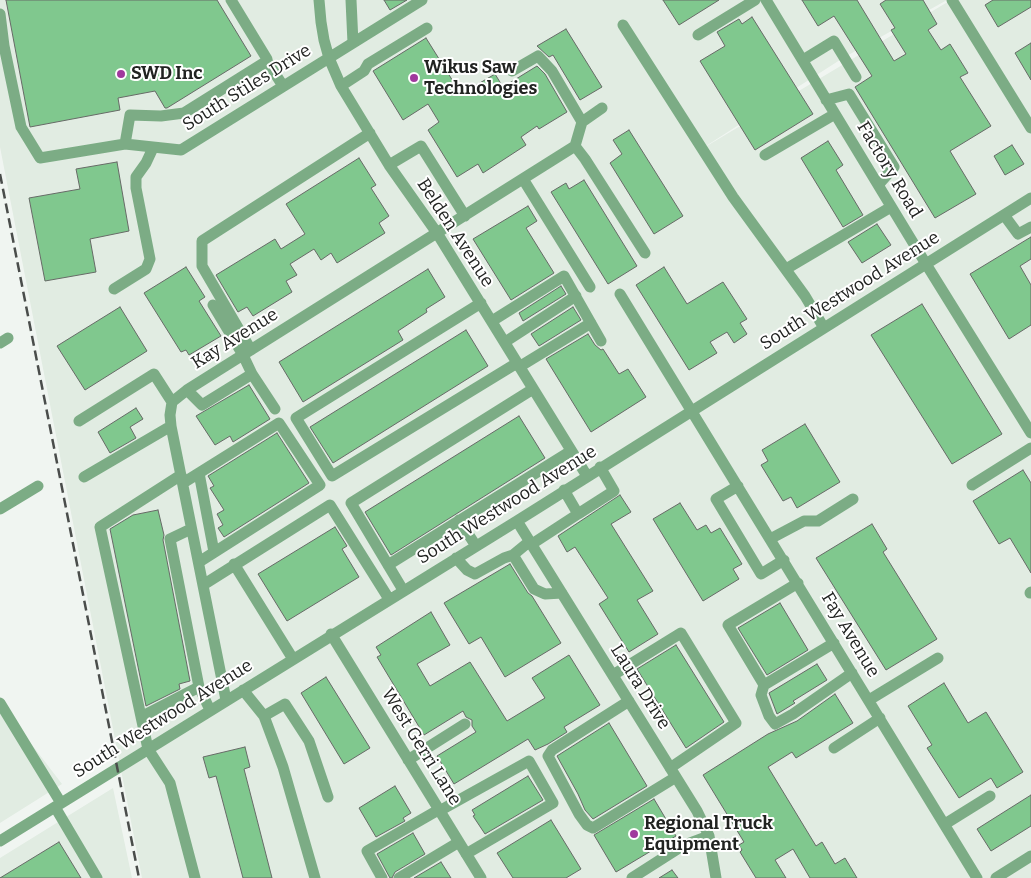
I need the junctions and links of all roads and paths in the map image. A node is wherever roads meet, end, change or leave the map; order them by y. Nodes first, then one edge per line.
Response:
1 (231, 0) edge
2 (319, 0) edge
3 (351, 0) edge
4 (422, 0) edge
5 (754, 0) edge
6 (766, 0) edge
7 (952, 0) edge
8 (0, 14) edge
9 (623, 26) dead end
10 (427, 28) dead end
11 (698, 34) dead end
12 (353, 43) junction
13 (329, 58) junction
14 (803, 60) junction
15 (267, 61) junction
16 (512, 71) dead end
17 (856, 77) dead end
18 (283, 86) junction
19 (341, 86) junction
20 (826, 100) junction
21 (602, 108) dead end
22 (835, 114) junction
23 (582, 122) junction
24 (1031, 128) edge
25 (370, 134) junction
26 (125, 144) junction
27 (575, 146) junction
28 (153, 148) junction
29 (765, 155) dead end
30 (389, 165) junction
31 (523, 179) junction
32 (878, 185) junction
33 (1031, 198) edge
34 (891, 207) junction
35 (1004, 215) junction
36 (465, 216) junction
37 (1031, 227) edge
38 (437, 233) junction
39 (645, 253) dead end
40 (926, 264) junction
41 (786, 269) junction
42 (590, 286) dead end
43 (114, 289) dead end
44 (620, 294) dead end
45 (576, 296) junction
46 (480, 303) junction
47 (212, 305) dead end
48 (492, 321) junction
49 (591, 323) junction
50 (824, 328) junction
51 (601, 341) dead end
52 (504, 342) junction
53 (247, 352) junction
54 (518, 365) junction
55 (252, 374) junction
56 (187, 390) junction
57 (533, 390) junction
58 (172, 402) junction
59 (275, 409) dead end
60 (691, 410) junction
61 (79, 421) dead end
62 (171, 426) junction
63 (1031, 433) edge
64 (1031, 448) edge
65 (572, 451) junction
66 (600, 467) junction
67 (198, 473) junction
68 (587, 476) junction
69 (84, 477) dead end
70 (182, 479) junction
71 (972, 485) dead end
72 (38, 486) dead end
73 (738, 486) junction
74 (564, 490) junction
75 (853, 499) dead end
76 (0, 509) edge
77 (578, 514) junction
78 (459, 520) junction
79 (517, 521) junction
80 (191, 529) junction
81 (770, 538) junction
82 (531, 542) junction
83 (476, 546) junction
84 (214, 552) junction
85 (512, 555) junction
86 (456, 558) junction
87 (784, 560) junction
88 (199, 562) junction
89 (234, 564) junction
90 (388, 565) junction
91 (798, 583) junction
92 (203, 585) junction
93 (403, 590) junction
94 (562, 593) junction
95 (388, 599) junction
96 (331, 634) junction
97 (834, 643) junction
98 (938, 658) dead end
99 (293, 659) junction
100 (852, 673) junction
101 (613, 675) junction
102 (764, 685) junction
103 (199, 686) junction
104 (243, 690) junction
105 (226, 700) junction
106 (869, 700) junction
107 (628, 701) junction
108 (1, 706) edge
109 (210, 710) junction
110 (264, 716) junction
111 (141, 717) junction
112 (880, 718) junction
113 (465, 724) dead end
114 (834, 748) dead end
115 (148, 749) junction
116 (408, 760) junction
117 (673, 772) junction
118 (990, 796) dead end
119 (328, 797) dead end
120 (58, 805) junction
121 (440, 810) junction
122 (945, 824) junction
123 (709, 836) junction
124 (0, 841) edge
125 (460, 842) junction
126 (466, 854) junction
127 (1031, 856) edge
128 (98, 878) edge
129 (195, 878) edge
130 (316, 878) edge
131 (382, 878) edge
132 (399, 878) edge
133 (480, 878) edge
134 (632, 878) edge
135 (716, 878) edge
136 (977, 878) edge
137 (996, 878) edge

1 - 15 street
2 - 13 street, Belden Avenue
3 - 12 street
4 - 12 street, South Stiles Drive
5 - 11 street
6 - 14 street, Factory Road
7 - 24 street
8 - 26 street, South Stiles Drive
9 - 41 street
10 - 19 street
12 - 13 street, South Stiles Drive
13 - 18 street, South Stiles Drive
13 - 19 street, Belden Avenue
14 - 17 street
14 - 20 street, Factory Road
15 - 18 street
15 - 26 street
16 - 23 street
18 - 28 street, South Stiles Drive
19 - 25 street, Belden Avenue
20 - 22 street, Factory Road
20 - 32 street
21 - 23 street
22 - 29 street
22 - 32 street, Factory Road
23 - 27 street
25 - 30 street, Belden Avenue
25 - 53 street
26 - 28 street, South Stiles Drive
27 - 31 street, Kay Avenue
27 - 39 street
28 - 43 street
30 - 36 street
30 - 38 street, Belden Avenue
31 - 36 street, Kay Avenue
31 - 42 street
32 - 34 street, Factory Road
33 - 35 street, South Westwood Avenue
34 - 40 street, Factory Road
34 - 41 street
35 - 37 street
35 - 40 street, South Westwood Avenue
36 - 38 street, Kay Avenue
38 - 46 street, Belden Avenue
38 - 53 street, Kay Avenue
40 - 50 street, South Westwood Avenue
40 - 63 street, Factory Road
41 - 50 street
44 - 60 street, Fay Avenue
45 - 48 street
45 - 49 street
45 - 52 street
46 - 48 street, Belden Avenue
46 - 54 street
47 - 53 street
48 - 52 street, Belden Avenue
49 - 51 street
49 - 54 street
50 - 60 street, South Westwood Avenue
52 - 54 street, Belden Avenue
53 - 55 street
53 - 56 street, Kay Avenue
54 - 57 street, Belden Avenue
55 - 56 street
55 - 59 street
56 - 58 street, Kay Avenue
57 - 65 street, Belden Avenue
57 - 90 street
58 - 61 street
58 - 62 street
60 - 66 street, South Westwood Avenue
60 - 73 street, Fay Avenue
62 - 69 street
62 - 70 street
64 - 71 street
65 - 68 street, Belden Avenue
65 - 78 street
66 - 68 street, South Westwood Avenue
66 - 77 street
67 - 70 street
67 - 84 street
67 - 84 street
68 - 74 street, South Westwood Avenue
70 - 80 street
70 - 111 street
72 - 76 street
73 - 81 street, Fay Avenue
73 - 87 street
74 - 77 street
74 - 79 street, South Westwood Avenue
75 - 81 street
77 - 82 street
78 - 83 street
78 - 90 street
79 - 82 street, Laura Drive
79 - 83 street, South Westwood Avenue
80 - 88 street
80 - 103 street
81 - 87 street, Fay Avenue
82 - 85 street
82 - 94 street, Laura Drive
83 - 86 street, South Westwood Avenue
84 - 88 street
85 - 86 street
85 - 94 street
86 - 93 street, South Westwood Avenue
87 - 91 street, Fay Avenue
88 - 92 street
89 - 92 street
89 - 95 street
89 - 99 street
90 - 93 street
91 - 97 street, Fay Avenue
91 - 102 street
92 - 105 street
93 - 95 street, South Westwood Avenue
94 - 101 street, Laura Drive
95 - 96 street, South Westwood Avenue
96 - 99 street, South Westwood Avenue
96 - 116 street, West Gerri Lane
97 - 100 street, Fay Avenue
97 - 102 street
98 - 106 street
99 - 104 street, South Westwood Avenue
100 - 102 street
100 - 106 street, Fay Avenue
101 - 107 street, Laura Drive
101 - 117 street
103 - 109 street
103 - 111 street
104 - 105 street, South Westwood Avenue
104 - 110 street
105 - 109 street, South Westwood Avenue
106 - 112 street, Fay Avenue
107 - 117 street, Laura Drive
107 - 117 street
108 - 120 street
109 - 115 street, South Westwood Avenue
110 - 119 street
110 - 130 street
111 - 115 street
112 - 114 street
112 - 122 street, Fay Avenue
113 - 116 street
115 - 120 street, South Westwood Avenue
115 - 129 street
116 - 121 street, West Gerri Lane
117 - 123 street, Laura Drive
118 - 122 street
120 - 124 street, South Westwood Avenue
120 - 128 street
121 - 125 street, West Gerri Lane
121 - 126 street
121 - 131 street
122 - 136 street, Fay Avenue
123 - 134 street
123 - 135 street, Laura Drive
125 - 126 street, West Gerri Lane
125 - 132 street
126 - 133 street, West Gerri Lane
127 - 137 street

